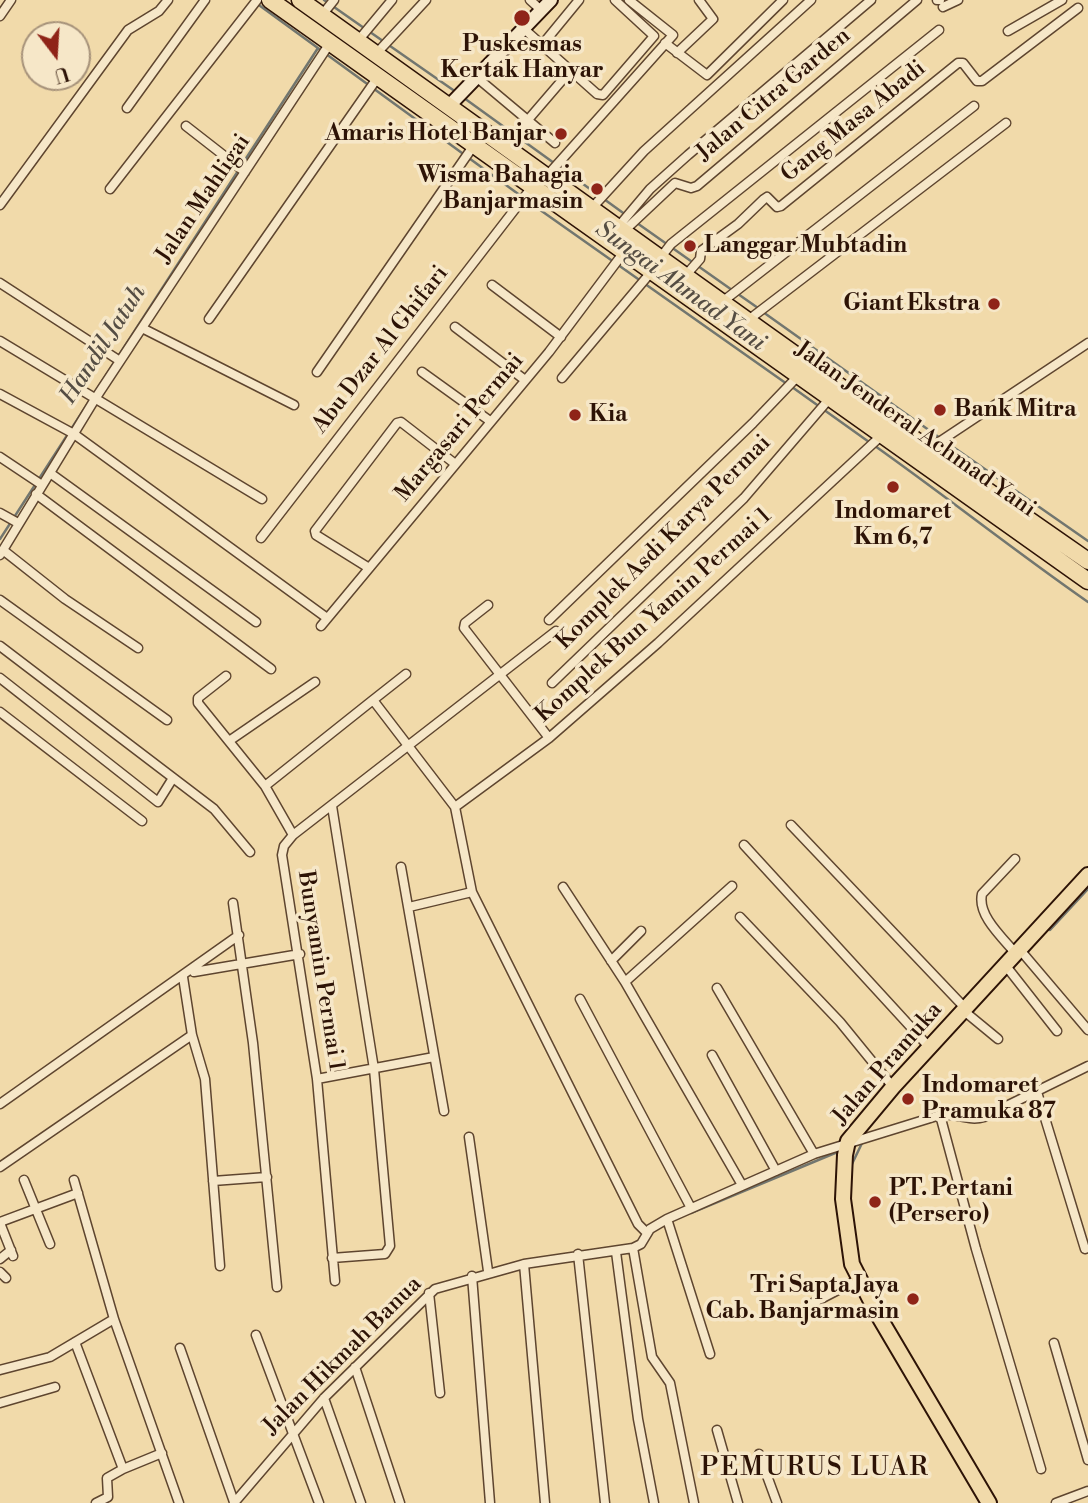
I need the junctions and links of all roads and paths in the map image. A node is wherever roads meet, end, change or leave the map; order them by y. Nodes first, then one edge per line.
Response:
1 (10, 0) edge
2 (168, 0) edge
3 (205, 0) edge
4 (270, 0) edge
5 (301, 0) edge
6 (392, 0) edge
7 (426, 0) edge
8 (530, 0) edge
9 (551, 0) edge
10 (579, 0) edge
11 (615, 0) edge
12 (629, 0) edge
13 (699, 0) edge
14 (783, 0) edge
15 (811, 0) edge
16 (871, 0) edge
17 (917, 0) edge
18 (1062, 0) edge
19 (255, 2) edge
20 (329, 6) edge
21 (1078, 8) dead end
22 (541, 10) junction
23 (0, 16) edge
24 (523, 29) junction
25 (939, 30) dead end
26 (1008, 31) dead end
27 (364, 34) junction
28 (665, 43) junction
29 (542, 45) junction
30 (328, 46) junction
31 (382, 47) junction
32 (677, 53) junction
33 (570, 71) junction
34 (475, 76) junction
35 (373, 84) junction
36 (456, 98) junction
37 (974, 106) dead end
38 (127, 108) dead end
39 (527, 121) junction
40 (1006, 123) dead end
41 (186, 126) dead end
42 (514, 140) junction
43 (555, 143) dead end
44 (468, 153) junction
45 (245, 172) junction
46 (540, 182) junction
47 (110, 189) dead end
48 (597, 201) junction
49 (0, 205) edge
50 (627, 221) junction
51 (617, 261) junction
52 (655, 264) junction
53 (692, 268) junction
54 (0, 283) edge
55 (492, 285) dead end
56 (730, 295) junction
57 (756, 313) junction
58 (209, 319) dead end
59 (454, 327) dead end
60 (142, 328) junction
61 (561, 337) junction
62 (0, 341) edge
63 (765, 342) junction
64 (1088, 343) edge
65 (117, 359) junction
66 (317, 372) dead end
67 (422, 372) dead end
68 (799, 375) junction
69 (562, 379) dead end
70 (525, 380) junction
71 (0, 394) edge
72 (93, 398) junction
73 (830, 398) junction
74 (293, 405) dead end
75 (490, 421) junction
76 (71, 432) junction
77 (876, 441) junction
78 (928, 450) junction
79 (0, 457) edge
80 (454, 463) junction
81 (50, 473) junction
82 (39, 482) junction
83 (36, 494) junction
84 (262, 499) dead end
85 (0, 513) edge
86 (14, 521) junction
87 (261, 538) dead end
88 (2, 552) edge
89 (1088, 561) edge
90 (369, 568) junction
91 (1088, 581) edge
92 (0, 600) edge
93 (488, 605) dead end
94 (327, 618) junction
95 (549, 620) dead end
96 (256, 622) dead end
97 (321, 626) dead end
98 (556, 631) dead end
99 (0, 646) edge
100 (138, 648) dead end
101 (271, 669) dead end
102 (406, 674) dead end
103 (226, 676) dead end
104 (502, 676) junction
105 (0, 678) edge
106 (315, 682) dead end
107 (552, 683) dead end
108 (373, 700) junction
109 (0, 712) edge
110 (167, 720) dead end
111 (549, 737) junction
112 (229, 741) junction
113 (408, 747) junction
114 (173, 778) junction
115 (265, 786) junction
116 (332, 806) junction
117 (455, 807) junction
118 (142, 821) dead end
119 (791, 825) dead end
120 (293, 835) junction
121 (744, 845) dead end
122 (250, 852) dead end
123 (1015, 859) dead end
124 (401, 867) dead end
125 (1088, 875) edge
126 (732, 886) dead end
127 (563, 887) dead end
128 (472, 892) junction
129 (233, 903) dead end
130 (409, 907) junction
131 (740, 917) dead end
132 (641, 931) dead end
133 (239, 935) junction
134 (300, 954) junction
135 (1014, 957) junction
136 (611, 961) junction
137 (243, 963) junction
138 (187, 974) junction
139 (625, 982) junction
140 (717, 988) dead end
141 (580, 999) dead end
142 (965, 1010) junction
143 (1088, 1030) edge
144 (1058, 1031) dead end
145 (192, 1035) junction
146 (998, 1039) dead end
147 (930, 1048) junction
148 (712, 1055) dead end
149 (434, 1057) junction
150 (1088, 1066) edge
151 (374, 1069) junction
152 (317, 1079) junction
153 (893, 1087) junction
154 (1037, 1093) junction
155 (0, 1104) edge
156 (444, 1111) dead end
157 (940, 1115) junction
158 (469, 1137) dead end
159 (848, 1141) junction
160 (814, 1154) junction
161 (0, 1167) edge
162 (776, 1171) junction
163 (267, 1177) junction
164 (24, 1180) dead end
165 (74, 1180) dead end
166 (213, 1181) junction
167 (742, 1185) junction
168 (78, 1193) junction
169 (35, 1207) junction
170 (691, 1208) junction
171 (667, 1219) junction
172 (0, 1223) edge
173 (646, 1232) junction
174 (50, 1244) dead end
175 (633, 1248) junction
176 (1085, 1249) dead end
177 (616, 1252) junction
178 (578, 1254) junction
179 (332, 1258) junction
180 (0, 1259) edge
181 (524, 1264) junction
182 (220, 1266) dead end
183 (488, 1271) junction
184 (472, 1276) junction
185 (859, 1279) junction
186 (335, 1281) dead end
187 (277, 1287) dead end
188 (429, 1293) junction
189 (811, 1304) dead end
190 (114, 1319) junction
191 (256, 1335) dead end
192 (75, 1342) junction
193 (1054, 1343) dead end
194 (180, 1348) dead end
195 (710, 1354) dead end
196 (355, 1367) junction
197 (0, 1370) edge
198 (55, 1387) dead end
199 (440, 1393) dead end
200 (324, 1398) junction
201 (0, 1404) edge
202 (717, 1430) dead end
203 (292, 1432) junction
204 (162, 1453) junction
205 (759, 1454) dead end
206 (1088, 1460) edge
207 (123, 1469) junction
208 (1041, 1469) dead end
209 (1088, 1491) edge
210 (96, 1503) edge
211 (179, 1503) edge
212 (234, 1503) edge
213 (319, 1503) edge
214 (361, 1503) edge
215 (400, 1503) edge
216 (490, 1503) edge
217 (545, 1503) edge
218 (606, 1503) edge
219 (654, 1503) edge
220 (694, 1503) edge
221 (738, 1503) edge
222 (777, 1503) edge
223 (989, 1503) edge
224 (1056, 1503) edge

1 - 23 street
2 - 49 street
3 - 38 street
4 - 30 highway, Jalan Jenderal Achmad Yani
5 - 20 highway, Jalan Jenderal Achmad Yani
6 - 27 street
7 - 31 street
8 - 22 street
9 - 22 street
10 - 29 street
11 - 33 street
12 - 28 street
13 - 32 street
14 - 32 street
15 - 48 street
16 - 50 street
17 - 50 street, Jalan Citra Garden
18 - 26 street
19 - 47 street
20 - 27 highway, Jalan Jenderal Achmad Yani
21 - 53 street, Gang Masa Abadi
22 - 24 street
24 - 29 street
24 - 34 street
25 - 52 street
27 - 31 highway, Jalan Jenderal Achmad Yani
28 - 32 street
28 - 46 street, Abu Dzar Al Ghifari
29 - 33 street
30 - 35 highway, Jalan Jenderal Achmad Yani
30 - 45 street, Jalan Mahligai
31 - 36 highway, Jalan Jenderal Achmad Yani
33 - 39 street
34 - 36 street
34 - 39 street
35 - 44 highway, Jalan Jenderal Achmad Yani
35 - 58 street
36 - 42 highway, Jalan Jenderal Achmad Yani
37 - 56 street
39 - 42 street
39 - 43 street
40 - 57 street
41 - 45 street
42 - 46 highway, Jalan Jenderal Achmad Yani
44 - 46 highway, Jalan Jenderal Achmad Yani
44 - 66 street
45 - 60 street, Jalan Mahligai
46 - 48 highway, Jalan Jenderal Achmad Yani
46 - 51 highway, Jalan Jenderal Achmad Yani
46 - 87 street, Abu Dzar Al Ghifari
48 - 50 highway, Jalan Jenderal Achmad Yani
50 - 52 highway, Jalan Jenderal Achmad Yani
51 - 52 highway, Jalan Jenderal Achmad Yani
51 - 61 street, Margasari Permai
52 - 53 highway, Jalan Jenderal Achmad Yani
52 - 63 highway, Jalan Jenderal Achmad Yani
52 - 69 street
53 - 56 highway, Jalan Jenderal Achmad Yani
54 - 65 street
55 - 61 street
56 - 57 highway, Jalan Jenderal Achmad Yani
57 - 63 highway, Jalan Jenderal Achmad Yani
59 - 70 street
60 - 65 street, Jalan Mahligai
60 - 74 street
61 - 70 street, Margasari Permai
62 - 72 street
63 - 68 highway, Jalan Jenderal Achmad Yani
63 - 78 highway, Jalan Jenderal Achmad Yani
64 - 78 street
65 - 72 street, Jalan Mahligai
67 - 75 street
68 - 73 highway, Jalan Jenderal Achmad Yani
68 - 95 street
70 - 75 street, Margasari Permai
71 - 76 street
72 - 76 street, Jalan Mahligai
72 - 84 street
73 - 77 highway, Jalan Jenderal Achmad Yani
73 - 107 street, Komplek Asdi Karya Permai
75 - 80 street, Margasari Permai
76 - 81 street, Jalan Mahligai
76 - 94 street
77 - 91 highway, Jalan Jenderal Achmad Yani
77 - 111 street, Komplek Bun Yamin Permai 1
78 - 89 highway, Jalan Jenderal Achmad Yani
79 - 82 street
80 - 90 street, Margasari Permai
80 - 90 street
81 - 82 street, Jalan Mahligai
81 - 96 street
82 - 83 street, Jalan Mahligai
83 - 86 street, Jalan Mahligai
83 - 101 street
85 - 86 street
86 - 88 street, Jalan Mahligai
88 - 100 street
90 - 94 street, Margasari Permai
92 - 110 street
93 - 104 street
94 - 97 street, Margasari Permai
98 - 104 street
99 - 114 street
102 - 108 street
103 - 112 street
104 - 111 street
104 - 113 street
105 - 114 street
106 - 112 street
108 - 113 street
108 - 115 street
109 - 118 street
111 - 117 street, Komplek Bun Yamin Permai 1
112 - 115 street
113 - 116 street
113 - 117 street
114 - 122 street
115 - 120 street
116 - 120 street
116 - 151 street
117 - 128 street
119 - 142 street
120 - 134 street, Bunyamin Permai 1
121 - 147 street
123 - 135 street
124 - 130 street
125 - 135 main road, Jalan Pramuka
126 - 139 street
127 - 136 street
128 - 130 street
128 - 173 street
129 - 133 street
130 - 149 street
131 - 153 street
132 - 136 street
133 - 137 street
133 - 138 street
134 - 137 street
134 - 152 street, Bunyamin Permai 1
135 - 142 main road, Jalan Pramuka
135 - 143 street
135 - 144 street
136 - 139 street
137 - 138 street
137 - 163 street
138 - 145 street
138 - 155 street
139 - 167 street
140 - 160 street
141 - 170 street
142 - 146 street
142 - 147 main road, Jalan Pramuka
145 - 161 street
145 - 166 street
147 - 153 main road, Jalan Pramuka
148 - 162 street
149 - 151 street
149 - 156 street
150 - 154 street
151 - 152 street
151 - 179 street
152 - 179 street, Bunyamin Permai 1
153 - 159 main road, Jalan Pramuka
154 - 157 street
154 - 176 street
157 - 159 street
157 - 208 street
158 - 183 street
159 - 160 street
159 - 185 main road, Jalan Pramuka
160 - 162 street
162 - 167 street
163 - 166 street
163 - 187 street
164 - 169 street
165 - 168 street
166 - 182 street
167 - 170 street
168 - 169 street
168 - 190 street
169 - 172 street
169 - 174 street
170 - 171 street
171 - 173 street
171 - 195 street
172 - 180 street
173 - 175 street
175 - 177 street, Jalan Hikmah Banua
175 - 220 street
177 - 178 street, Jalan Hikmah Banua
177 - 219 street
178 - 181 street, Jalan Hikmah Banua
178 - 218 street
179 - 186 street, Bunyamin Permai 1
181 - 183 street, Jalan Hikmah Banua
181 - 217 street
183 - 184 street, Jalan Hikmah Banua
184 - 188 street, Jalan Hikmah Banua
184 - 216 street
185 - 189 street
185 - 223 main road, Jalan Pramuka
188 - 196 street, Jalan Hikmah Banua
188 - 199 street
190 - 192 street
190 - 204 street
191 - 203 street
192 - 197 street
192 - 207 street
193 - 206 street
194 - 212 street
196 - 200 street, Jalan Hikmah Banua
196 - 215 street
198 - 201 street
200 - 203 street, Jalan Hikmah Banua
200 - 214 street
202 - 221 street
203 - 212 street, Jalan Hikmah Banua
203 - 213 street
204 - 207 street
204 - 211 street
205 - 222 street
207 - 210 street
209 - 224 street

